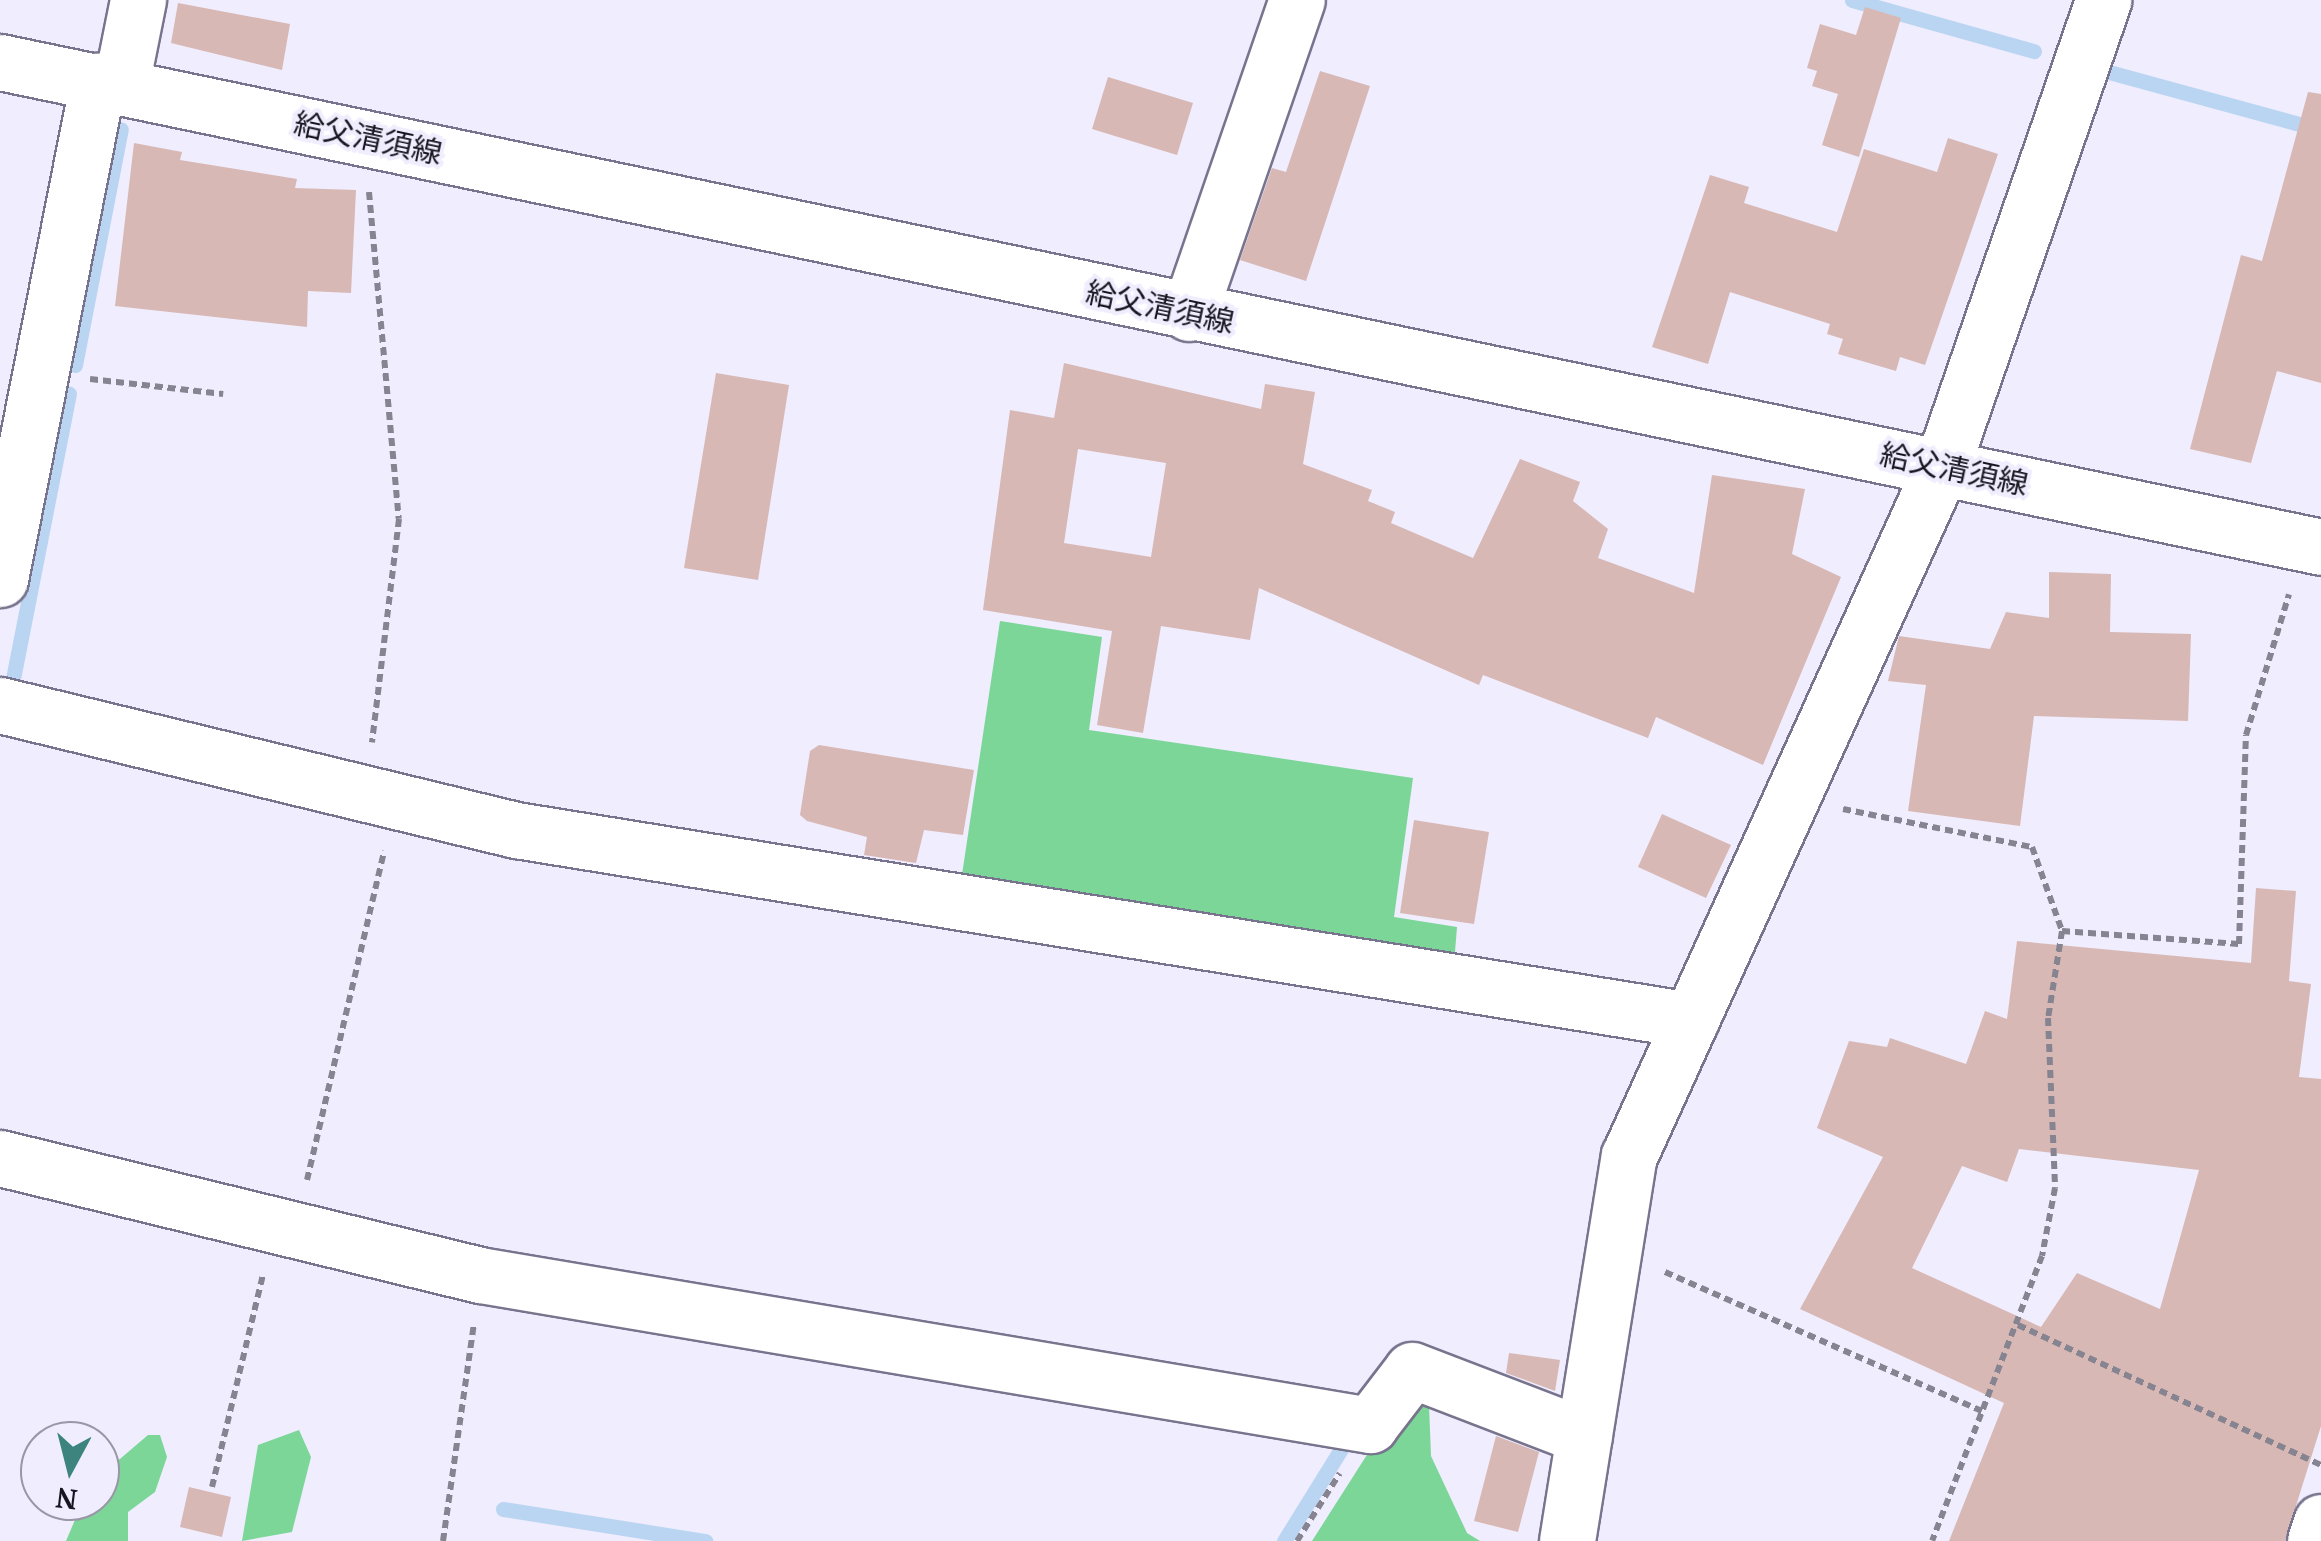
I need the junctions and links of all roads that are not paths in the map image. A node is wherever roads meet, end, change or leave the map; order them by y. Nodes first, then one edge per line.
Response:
1 (138, 0) edge
2 (1296, 0) edge
3 (2103, 0) edge
4 (0, 62) edge
5 (110, 83) junction
6 (1189, 314) junction
7 (1942, 466) junction
8 (2313, 545) edge
9 (0, 579) edge
10 (0, 704) edge
11 (1691, 1020) junction
12 (0, 1158) edge
13 (1584, 1436) junction
14 (2321, 1522) edge
15 (1567, 1541) edge
16 (2315, 1541) edge

1 - 5 street
2 - 6 street
3 - 7 street
4 - 5 street, 給父清須線
5 - 6 street, 給父清須線
5 - 9 street
6 - 7 street, 給父清須線
7 - 8 street, 給父清須線
7 - 11 street
10 - 11 street
11 - 13 street
12 - 13 street
13 - 15 street
14 - 16 street

